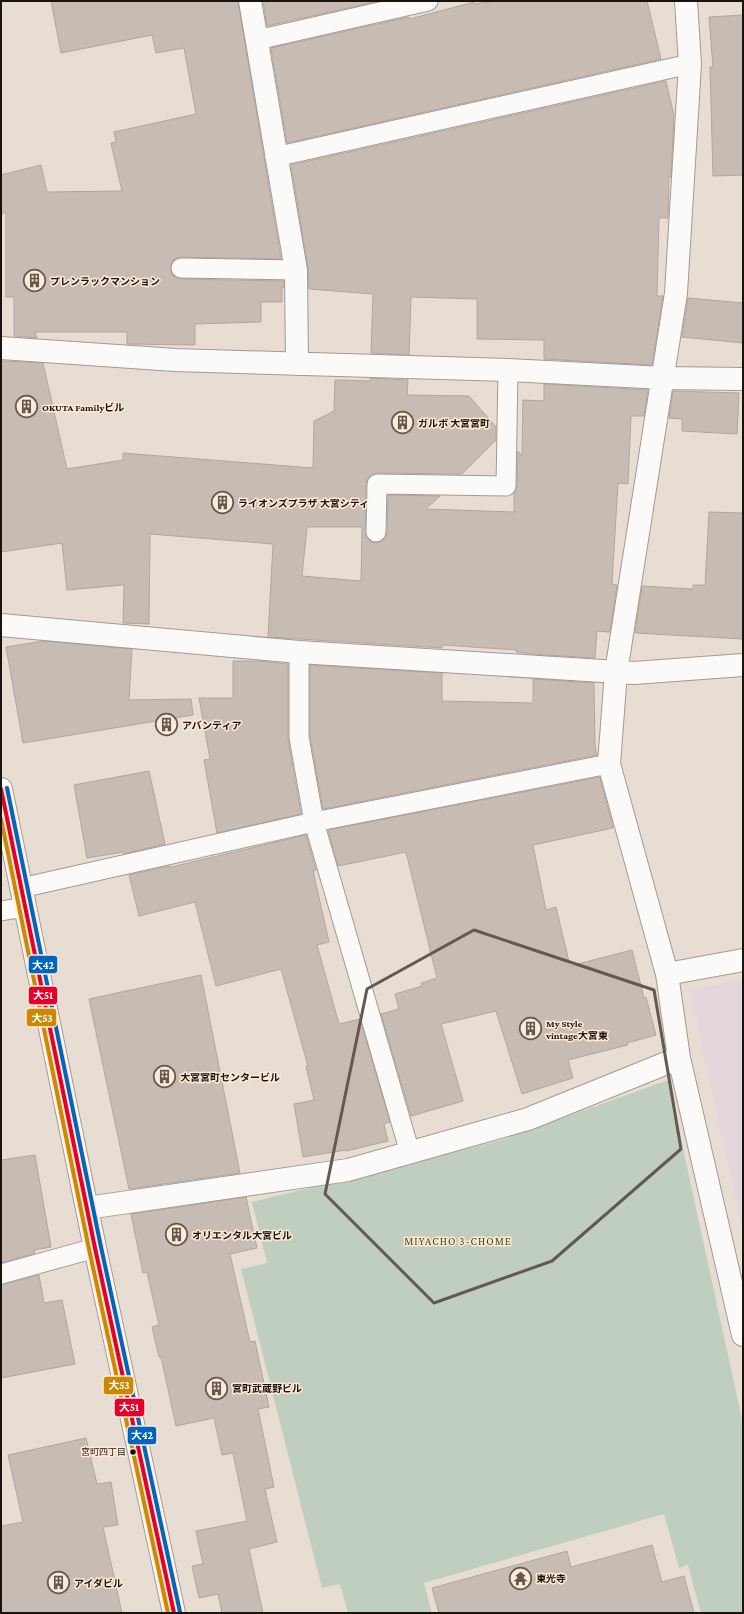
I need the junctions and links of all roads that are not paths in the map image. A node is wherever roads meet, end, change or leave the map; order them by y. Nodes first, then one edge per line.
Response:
1 (250, 1) edge
2 (428, 1) edge
3 (686, 1) edge
4 (257, 40) junction
5 (690, 64) junction
6 (276, 157) junction
7 (181, 268) dead end
8 (296, 270) junction
9 (1, 348) edge
10 (297, 364) junction
11 (508, 370) junction
12 (664, 378) junction
13 (743, 379) edge
14 (376, 532) dead end
15 (1, 625) edge
16 (299, 652) junction
17 (743, 665) edge
18 (616, 672) junction
19 (610, 764) junction
20 (1, 789) edge
21 (314, 822) junction
22 (23, 898) junction
23 (1, 911) edge
24 (743, 960) edge
25 (667, 974) junction
26 (679, 1058) junction
27 (410, 1153) junction
28 (87, 1208) junction
29 (94, 1248) junction
30 (1, 1274) edge
31 (743, 1335) edge
32 (174, 1613) edge

1 - 4 street
2 - 4 lane
3 - 5 street
4 - 6 street
5 - 6 lane
5 - 12 street
6 - 8 street
7 - 8 lane
8 - 10 street
9 - 10 street
10 - 11 street
11 - 12 street
11 - 14 lane
12 - 13 street
12 - 18 street
15 - 16 street
16 - 18 street
16 - 21 lane
17 - 18 street
18 - 19 street
19 - 21 lane
19 - 25 street
20 - 22 street
21 - 22 lane
21 - 27 lane
22 - 23 lane
22 - 28 street
24 - 25 street
25 - 26 street
26 - 27 street
26 - 31 street
27 - 28 street
28 - 29 street
29 - 30 lane
29 - 32 street

